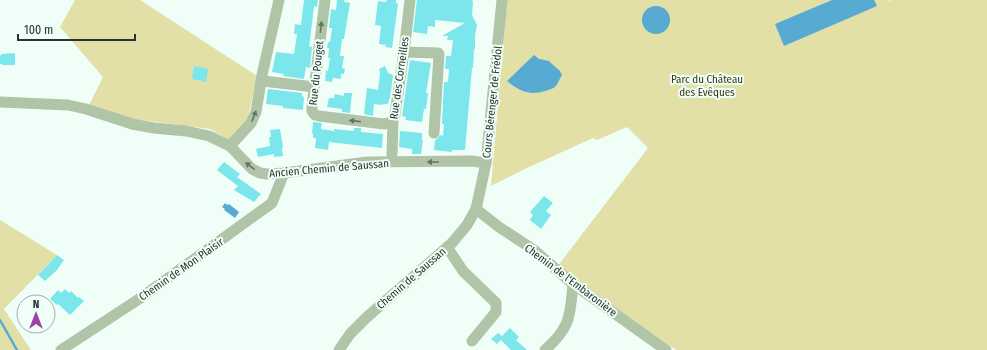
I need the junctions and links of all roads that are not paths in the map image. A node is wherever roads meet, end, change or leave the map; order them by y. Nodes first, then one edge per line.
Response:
1 (279, 0) edge
2 (325, 0) edge
3 (410, 0) edge
4 (502, 0) edge
5 (404, 52) junction
6 (263, 81) dead end
7 (314, 87) junction
8 (0, 102) edge
9 (392, 120) junction
10 (434, 133) dead end
11 (230, 146) junction
12 (392, 155) dead end
13 (486, 163) junction
14 (284, 174) junction
15 (476, 206) junction
16 (447, 247) junction
17 (573, 284) junction
18 (472, 341) dead end
19 (342, 348) edge
20 (61, 350) edge
21 (545, 350) edge
22 (666, 350) edge

11 -> 1 street
7 -> 2 street, Rue du Pouget
3 - 5 street, Rue des Corneilles
4 - 13 street, Cours Bérenger de Frédol
5 - 9 street, Rue des Corneilles
5 - 10 street
6 - 7 street
9 -> 7 street, Rue du Pouget
8 - 11 street
9 - 12 street, Rue des Corneilles
14 -> 11 street, Ancien Chemin de Saussan
13 -> 14 street, Ancien Chemin de Saussan
13 - 15 street, Cours Bérenger de Frédol
14 - 20 street, Chemin de Mon Plaisir
15 - 16 street, Chemin de Saussan
15 - 17 street, Chemin de l'Embaronière
16 - 18 street
16 - 19 street, Chemin de Saussan
17 - 21 street
17 - 22 street, Chemin de l'Embaronière

